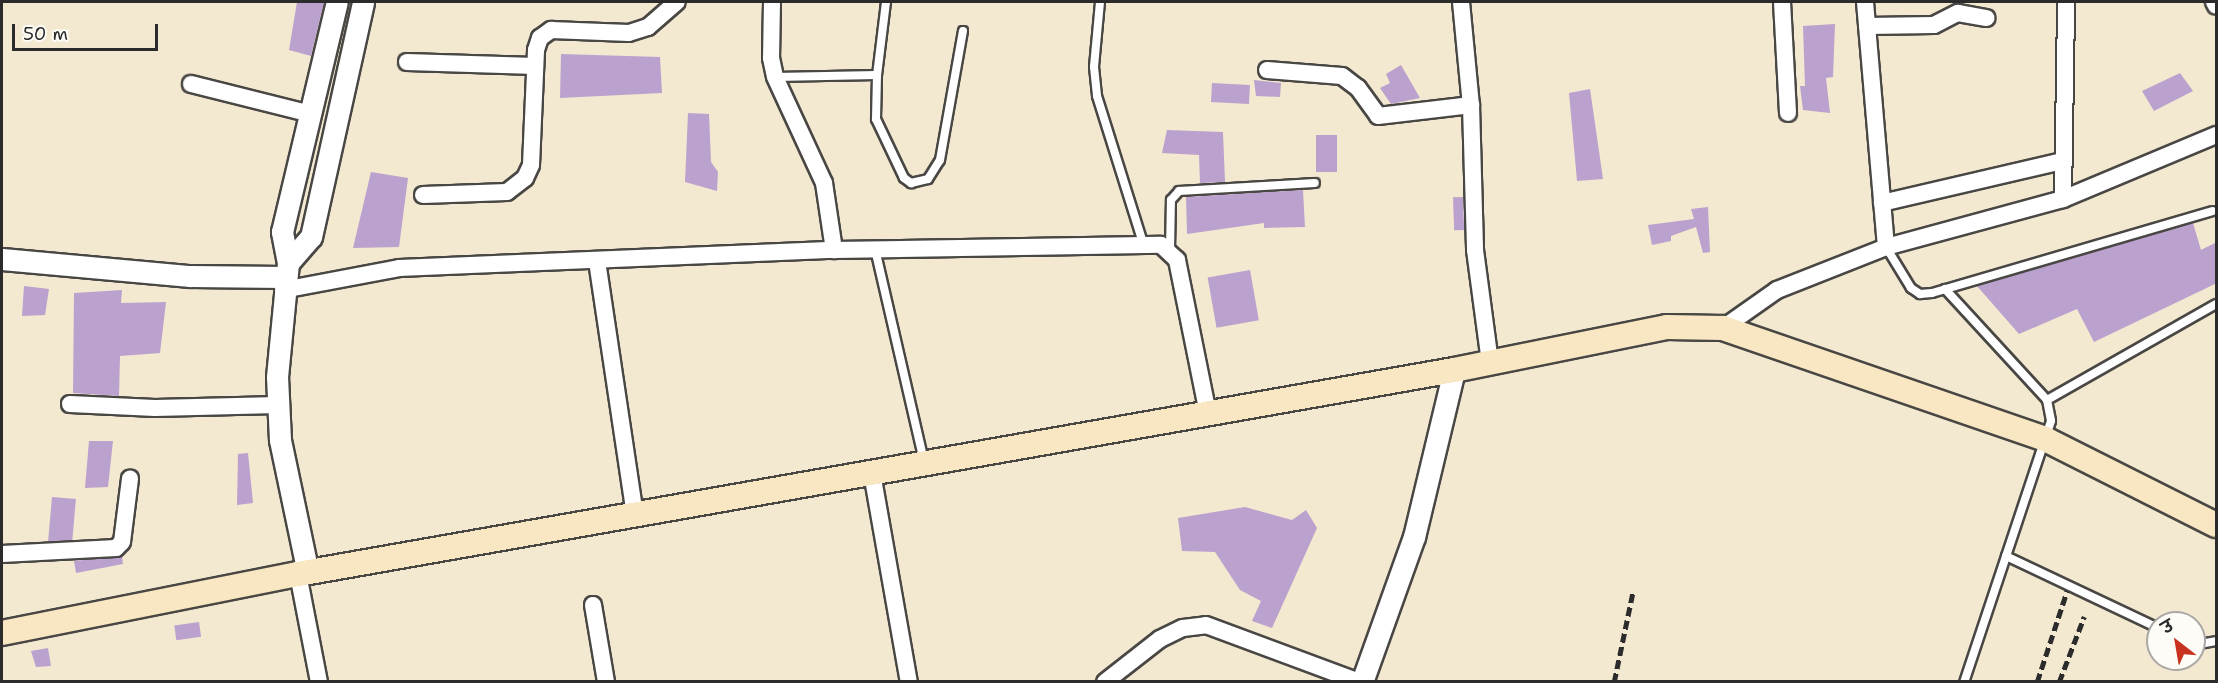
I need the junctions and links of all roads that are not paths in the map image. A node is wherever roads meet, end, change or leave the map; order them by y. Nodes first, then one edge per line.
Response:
1 (337, 2) edge
2 (363, 2) edge
3 (677, 2) edge
4 (772, 2) edge
5 (886, 2) edge
6 (1100, 2) edge
7 (1461, 2) edge
8 (1782, 2) edge
9 (1864, 2) edge
10 (2066, 2) edge
11 (2214, 2) edge
12 (2217, 6) edge
13 (1987, 18) dead end
14 (1867, 26) junction
15 (963, 32) dead end
16 (407, 62) dead end
17 (535, 66) junction
18 (1267, 70) dead end
19 (877, 75) junction
20 (775, 77) junction
21 (191, 84) dead end
22 (1471, 105) junction
23 (1788, 113) dead end
24 (311, 114) junction
25 (2217, 135) edge
26 (2063, 161) junction
27 (1315, 183) dead end
28 (423, 195) dead end
29 (2063, 199) junction
30 (1882, 203) junction
31 (2212, 211) dead end
32 (1143, 243) junction
33 (1886, 247) junction
34 (875, 249) junction
35 (834, 250) junction
36 (1170, 250) junction
37 (2, 259) edge
38 (597, 261) junction
39 (285, 277) junction
40 (1945, 289) junction
41 (2217, 304) edge
42 (1723, 328) junction
43 (1490, 363) junction
44 (1454, 370) junction
45 (2047, 400) junction
46 (70, 404) dead end
47 (278, 405) junction
48 (1208, 414) junction
49 (2045, 439) junction
50 (924, 464) junction
51 (872, 473) junction
52 (130, 479) dead end
53 (635, 515) junction
54 (2217, 525) edge
55 (2, 554) edge
56 (2006, 556) junction
57 (303, 574) junction
58 (593, 605) dead end
59 (2146, 622) edge
60 (2, 633) edge
61 (319, 681) edge
62 (606, 681) edge
63 (909, 681) edge
64 (1105, 681) edge
65 (1360, 681) edge
66 (1964, 681) edge

1 - 24 street
2 - 39 street
3 - 17 street
4 - 20 street
5 - 19 lane
6 - 32 lane
7 - 22 street
8 - 23 street
9 - 14 street
10 - 26 street
11 - 12 street
13 - 14 street
14 - 30 street
15 - 19 lane
16 - 17 street
17 - 28 street
18 - 22 street
19 - 20 lane
20 - 35 street
21 - 24 street
22 - 43 street
24 - 39 street
25 - 29 street
26 - 29 street
26 - 30 street
27 - 36 lane
29 - 33 street
30 - 33 street
31 - 40 lane
32 - 34 street
32 - 36 street
33 - 40 lane
33 - 42 street
34 - 35 street
34 - 50 lane
35 - 38 street
36 - 48 street
37 - 39 street
38 - 39 street
38 - 53 street
39 - 47 street
40 - 45 lane
41 - 45 lane
42 - 43 main road
42 - 49 main road
43 - 44 main road
44 - 48 main road
44 - 65 street
45 - 49 lane
46 - 47 street
47 - 57 street
48 - 50 main road
49 - 54 main road
49 - 56 lane
50 - 51 main road
51 - 53 main road
51 - 63 street
52 - 55 street
53 - 57 main road
56 - 59 lane
56 - 66 lane
57 - 60 main road
57 - 61 street
58 - 62 street
64 - 65 street

